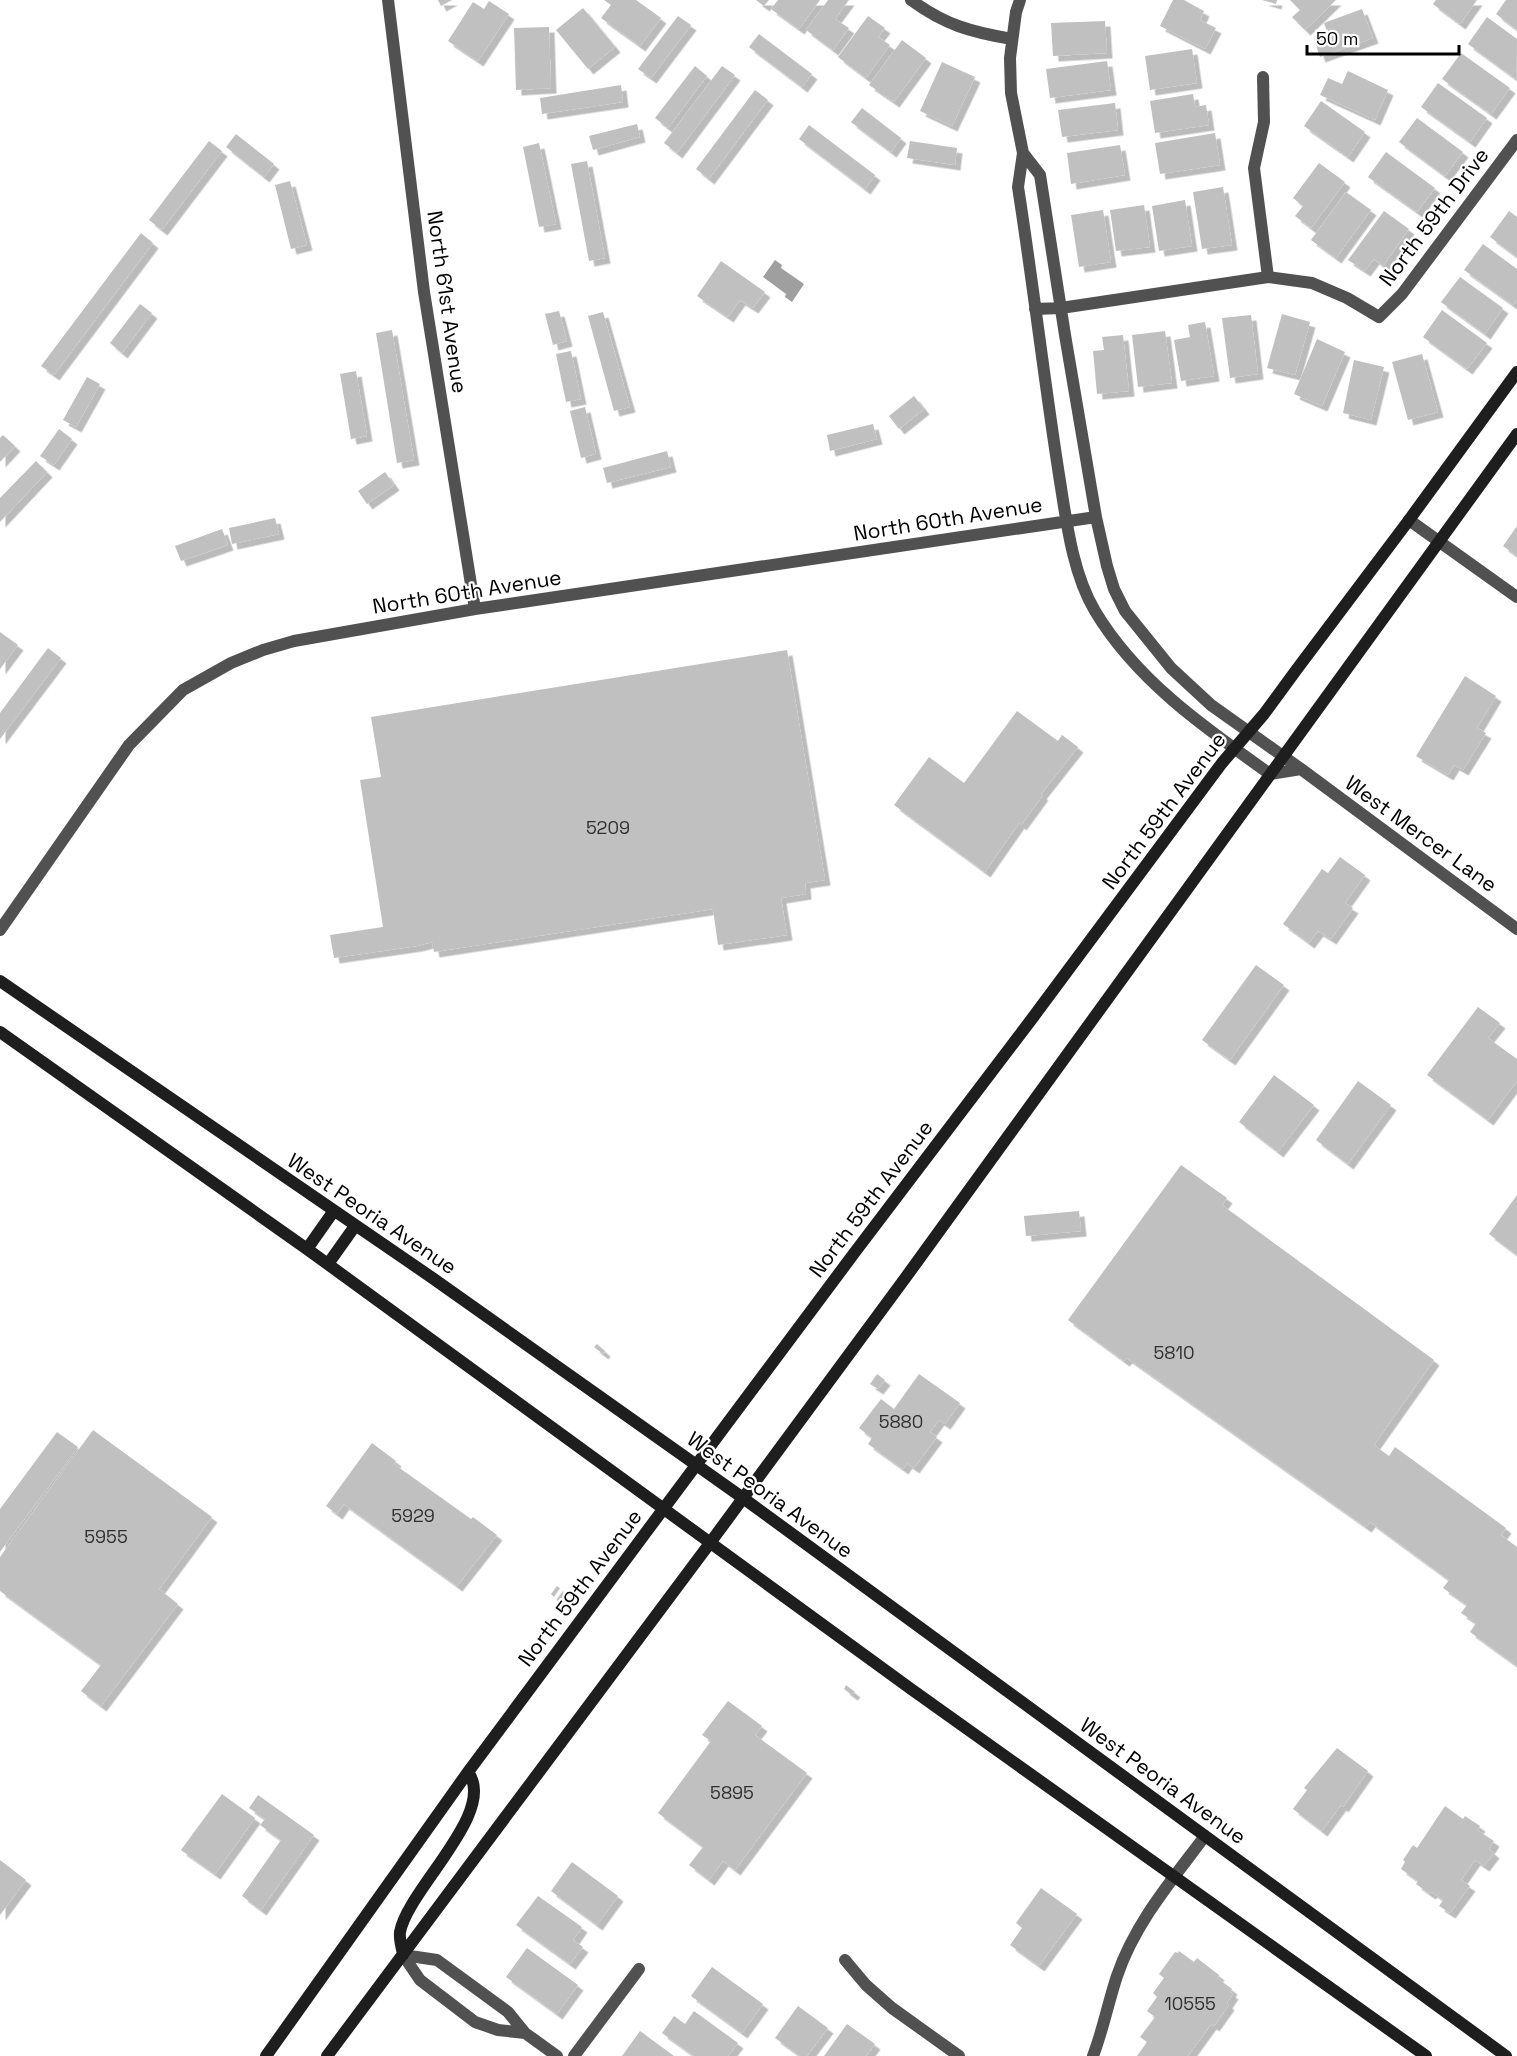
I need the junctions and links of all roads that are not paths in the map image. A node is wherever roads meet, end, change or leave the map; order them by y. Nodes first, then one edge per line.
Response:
1 (388, 0) edge
2 (911, 0) edge
3 (1020, 0) edge
4 (1012, 39) junction
5 (1263, 77) dead end
6 (1517, 140) edge
7 (1023, 153) junction
8 (1268, 277) junction
9 (1061, 308) junction
10 (1035, 309) junction
11 (1517, 372) edge
12 (1517, 434) edge
13 (1096, 517) junction
14 (1409, 520) junction
15 (1067, 521) junction
16 (1439, 540) junction
17 (1517, 597) edge
18 (475, 609) junction
19 (1249, 731) junction
20 (1234, 749) junction
21 (1283, 756) junction
22 (1301, 770) junction
23 (1270, 774) junction
24 (1517, 929) edge
25 (0, 930) edge
26 (0, 981) edge
27 (0, 1032) edge
28 (333, 1212) junction
29 (355, 1226) junction
30 (307, 1249) junction
31 (328, 1264) junction
32 (696, 1465) junction
33 (743, 1498) junction
34 (663, 1509) junction
35 (710, 1543) junction
36 (468, 1772) junction
37 (1205, 1836) junction
38 (1175, 1876) junction
39 (403, 1955) junction
40 (845, 1960) dead end
41 (639, 1969) dead end
42 (525, 2033) junction
43 (266, 2056) edge
44 (327, 2056) edge
45 (557, 2056) edge
46 (574, 2056) edge
47 (959, 2056) edge
48 (1093, 2056) edge
49 (1426, 2056) edge
50 (1506, 2056) edge

1 - 18 street, North 61st Avenue
2 - 4 street
3 - 4 street, North 60th Avenue
4 - 7 street, North 60th Avenue
5 - 8 street
6 - 8 street, North 59th Drive
7 - 9 street, North 60th Avenue
7 - 10 street, North 60th Avenue
8 - 9 street
9 - 10 street
9 - 13 street, North 60th Avenue
10 - 15 street, North 60th Avenue
11 - 14 main road, North 59th Avenue
12 - 16 main road
13 - 15 street, North 60th Avenue
13 - 19 street, West Mercer Lane
14 - 16 street
14 - 19 main road, North 59th Avenue
15 - 18 street, North 60th Avenue
15 - 20 street
16 - 17 street
16 - 21 main road
18 - 25 street, North 60th Avenue
19 - 20 main road, North 59th Avenue
19 - 21 street, West Mercer Lane
20 - 23 street
20 - 32 main road, North 59th Avenue
21 - 22 street, West Mercer Lane
21 - 23 main road
22 - 23 street
22 - 24 street, West Mercer Lane
23 - 33 main road
26 - 28 main road, West Peoria Avenue
27 - 30 main road
28 - 29 main road, West Peoria Avenue
28 - 30 main road
29 - 31 main road
29 - 32 main road, West Peoria Avenue
30 - 31 main road
31 - 34 main road
32 - 33 main road, West Peoria Avenue
32 - 34 main road, North 59th Avenue
33 - 35 main road
33 - 37 main road, West Peoria Avenue
34 - 35 main road
34 - 36 main road, North 59th Avenue
35 - 38 main road
35 - 39 main road
36 - 39 main road
36 - 43 main road, North 59th Avenue
37 - 38 street
37 - 50 main road, West Peoria Avenue
38 - 48 street
38 - 49 main road
39 - 42 street
39 - 42 street
39 - 44 main road
40 - 47 street
41 - 46 street
42 - 45 street

